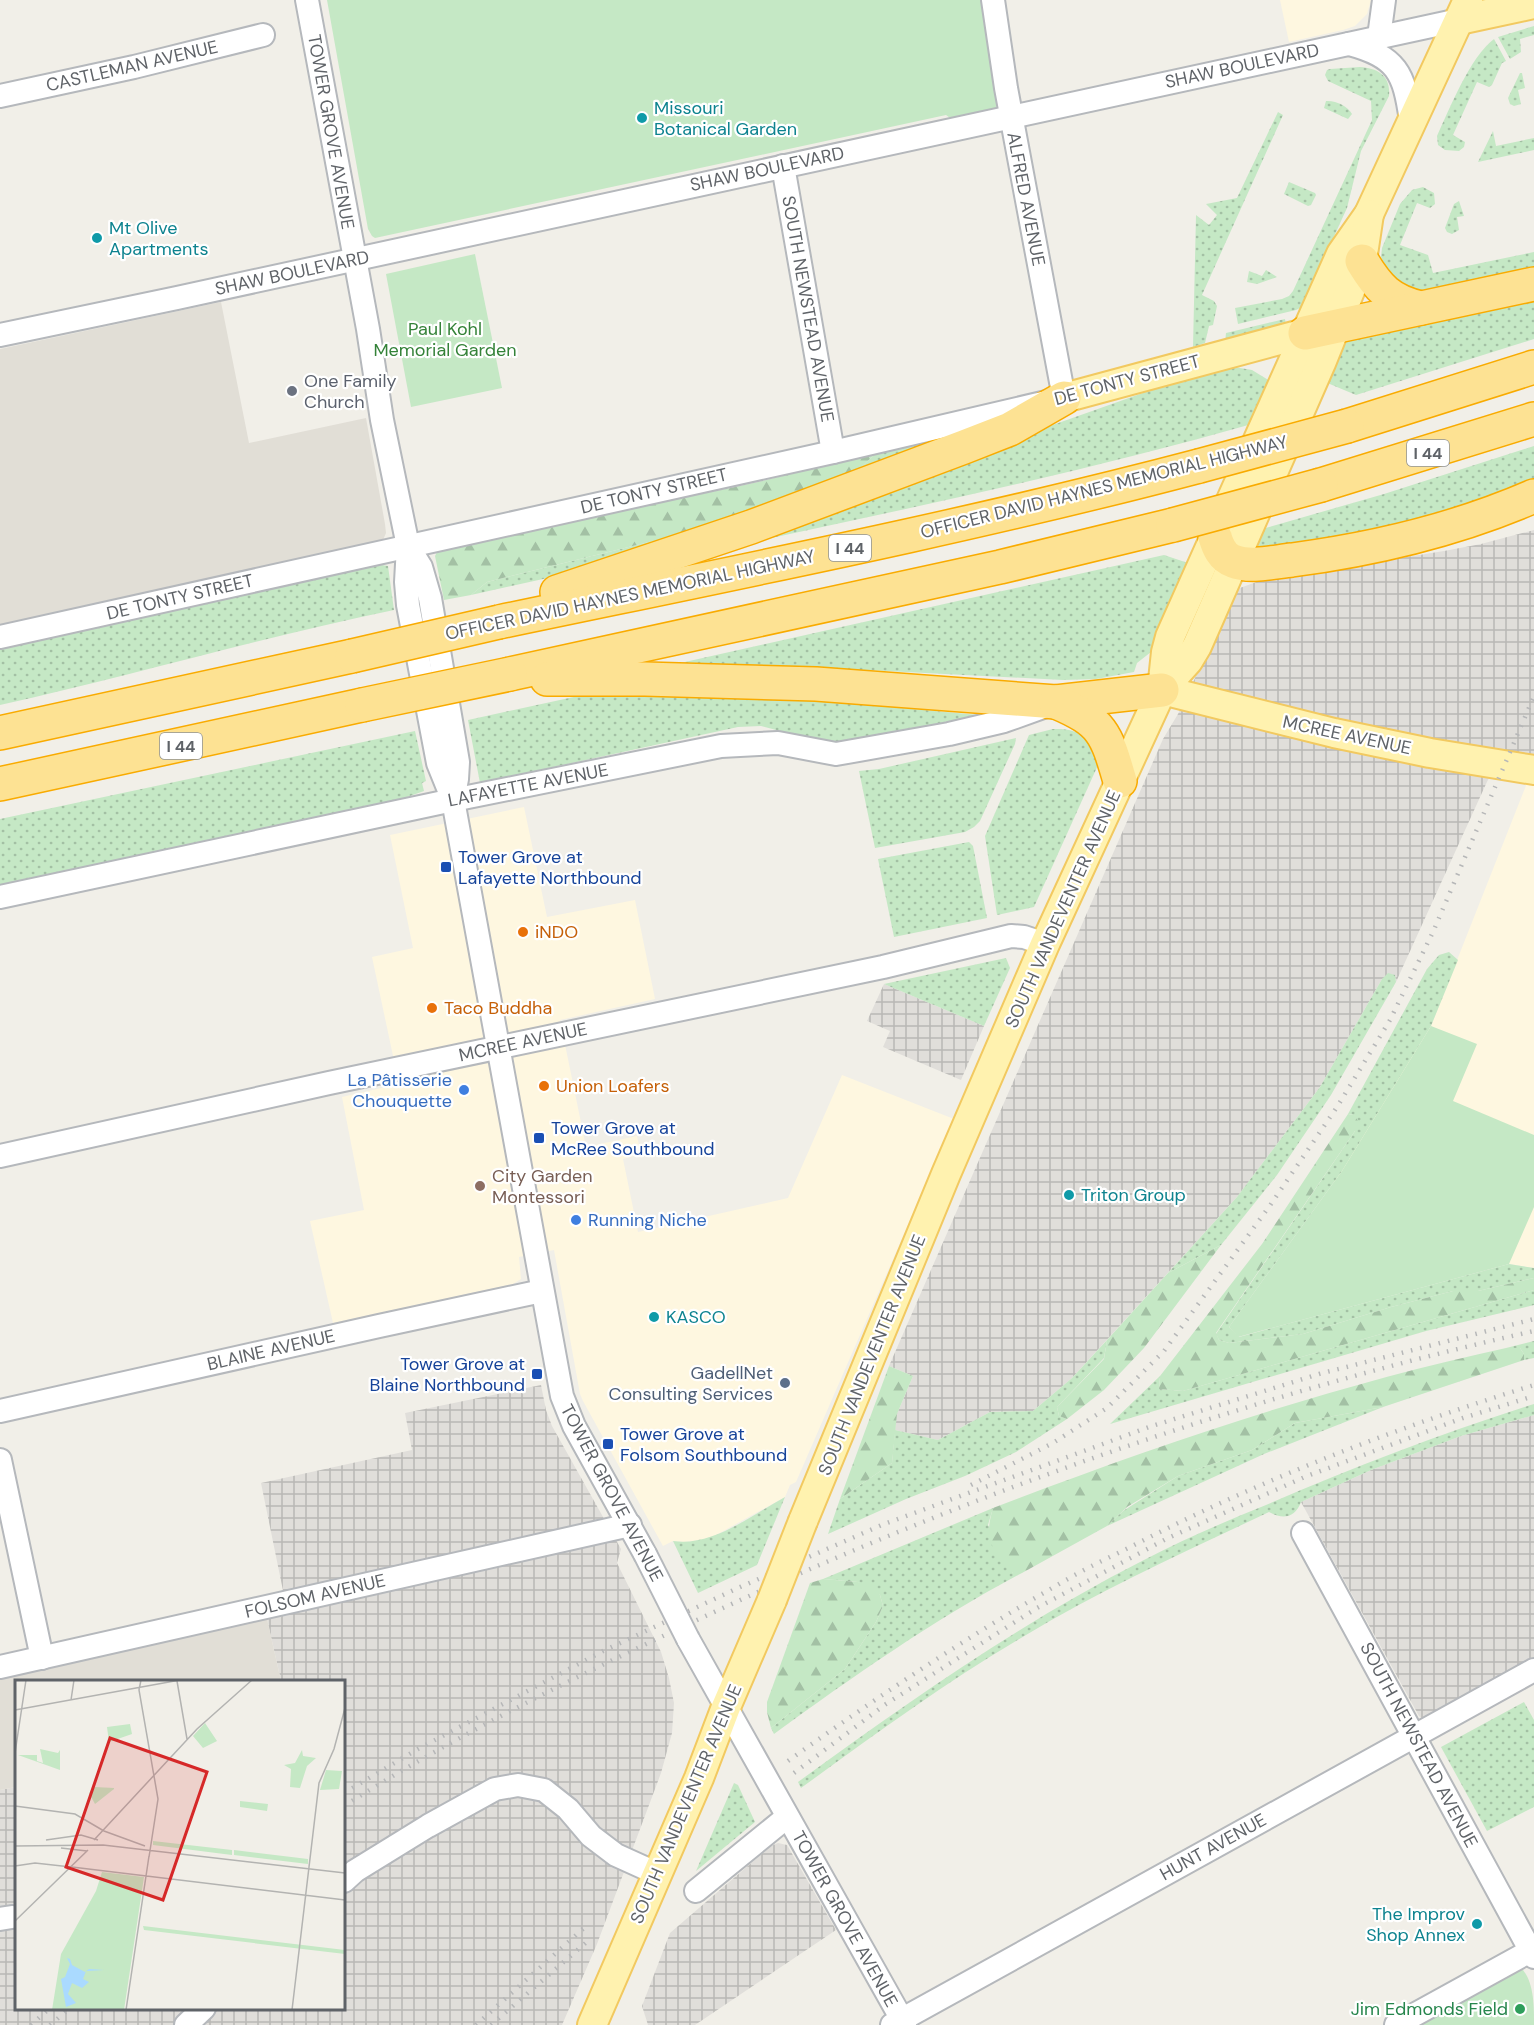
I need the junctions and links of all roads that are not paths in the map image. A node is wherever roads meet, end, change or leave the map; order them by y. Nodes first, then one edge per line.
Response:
1 (307, 0) edge
2 (993, 0) edge
3 (1384, 0) edge
4 (1534, 4) edge
5 (1463, 10) edge
6 (263, 35) dead end
7 (1379, 37) junction
8 (1347, 43) junction
9 (0, 96) edge
10 (1011, 117) junction
11 (1411, 121) junction
12 (783, 166) junction
13 (1369, 214) junction
14 (355, 259) junction
15 (1362, 261) junction
16 (1534, 284) edge
17 (1421, 308) junction
18 (1320, 330) junction
19 (0, 335) edge
20 (1243, 350) junction
21 (1534, 367) edge
22 (1284, 385) junction
23 (1064, 398) junction
24 (1534, 419) edge
25 (1292, 428) junction
26 (832, 452) junction
27 (1534, 496) edge
28 (408, 546) junction
29 (1224, 549) junction
30 (499, 622) junction
31 (0, 637) edge
32 (510, 674) junction
33 (1162, 690) junction
34 (1056, 702) junction
35 (0, 733) edge
36 (1534, 770) edge
37 (1120, 781) junction
38 (0, 784) edge
39 (453, 800) junction
40 (0, 897) edge
41 (1045, 944) junction
42 (496, 1047) junction
43 (0, 1156) edge
44 (542, 1291) junction
45 (0, 1411) edge
46 (0, 1460) edge
47 (630, 1525) junction
48 (1303, 1533) dead end
49 (42, 1658) junction
50 (0, 1667) edge
51 (1534, 1670) edge
52 (726, 1707) junction
53 (1414, 1736) junction
54 (787, 1817) junction
55 (657, 1874) junction
56 (345, 1880) edge
57 (696, 1891) dead end
58 (1533, 1952) edge
59 (202, 2010) edge
60 (900, 2023) edge
61 (186, 2025) edge
62 (592, 2025) edge
63 (1396, 2025) edge

1 - 14 street, TOWER GROVE AVENUE
2 - 10 street, ALFRED AVENUE
3 - 7 street
4 - 5 main road, SHAW BOULEVARD
5 - 7 street, SHAW BOULEVARD
5 - 11 main road, SOUTH VANDEVENTER AVENUE
6 - 9 street, CASTLEMAN AVENUE
7 - 8 street, SHAW BOULEVARD
8 - 10 street, SHAW BOULEVARD
8 - 11 street
10 - 12 street, SHAW BOULEVARD
10 - 23 street, ALFRED AVENUE
11 - 13 main road, SOUTH VANDEVENTER AVENUE
12 - 14 street, SHAW BOULEVARD
12 - 26 street, SOUTH NEWSTEAD AVENUE
13 - 15 main road, SOUTH VANDEVENTER AVENUE
13 - 18 main road, SOUTH VANDEVENTER AVENUE
14 - 19 street, SHAW BOULEVARD
14 - 28 street, TOWER GROVE AVENUE
15 - 17 highway
15 - 18 main road, SOUTH VANDEVENTER AVENUE
16 - 17 highway
17 - 18 highway
18 - 20 main road, DE TONTY STREET
18 - 22 main road, SOUTH VANDEVENTER AVENUE
18 - 25 main road, SOUTH VANDEVENTER AVENUE
20 - 22 main road
20 - 23 main road, DE TONTY STREET
21 - 30 highway, OFFICER DAVID HAYNES MEMORIAL HIGHWAY / I 44, bridge
22 - 25 main road
22 - 29 main road, SOUTH VANDEVENTER AVENUE
23 - 26 street, DE TONTY STREET
23 - 30 highway
24 - 32 highway, I 44, bridge
25 - 29 main road, SOUTH VANDEVENTER AVENUE
26 - 28 street, DE TONTY STREET
27 - 29 highway
28 - 31 street, DE TONTY STREET
28 - 39 street, TOWER GROVE AVENUE
29 - 33 main road, SOUTH VANDEVENTER AVENUE
30 - 35 highway, OFFICER DAVID HAYNES MEMORIAL HIGHWAY / I 44, bridge
32 - 34 highway
32 - 38 highway, I 44, bridge
33 - 34 highway
33 - 36 main road, MCREE AVENUE
33 - 37 main road, SOUTH VANDEVENTER AVENUE
34 - 37 highway
34 - 39 street, LAFAYETTE AVENUE
37 - 41 main road, SOUTH VANDEVENTER AVENUE
39 - 40 street, LAFAYETTE AVENUE
39 - 42 street, TOWER GROVE AVENUE
41 - 42 street, MCREE AVENUE
41 - 52 main road, SOUTH VANDEVENTER AVENUE, bridge
42 - 43 street, MCREE AVENUE
42 - 44 street, TOWER GROVE AVENUE
44 - 45 street, BLAINE AVENUE
44 - 47 street, TOWER GROVE AVENUE
46 - 49 street
47 - 49 street, FOLSOM AVENUE
47 - 52 street, TOWER GROVE AVENUE, bridge
48 - 53 street, SOUTH NEWSTEAD AVENUE
49 - 50 street, FOLSOM AVENUE
51 - 53 street, HUNT AVENUE
52 - 54 street, TOWER GROVE AVENUE
52 - 55 main road, SOUTH VANDEVENTER AVENUE
53 - 58 street, SOUTH NEWSTEAD AVENUE
53 - 60 street, HUNT AVENUE
54 - 57 street
54 - 60 street, TOWER GROVE AVENUE
55 - 56 street
55 - 62 main road, SOUTH VANDEVENTER AVENUE
58 - 63 street
59 - 61 street

